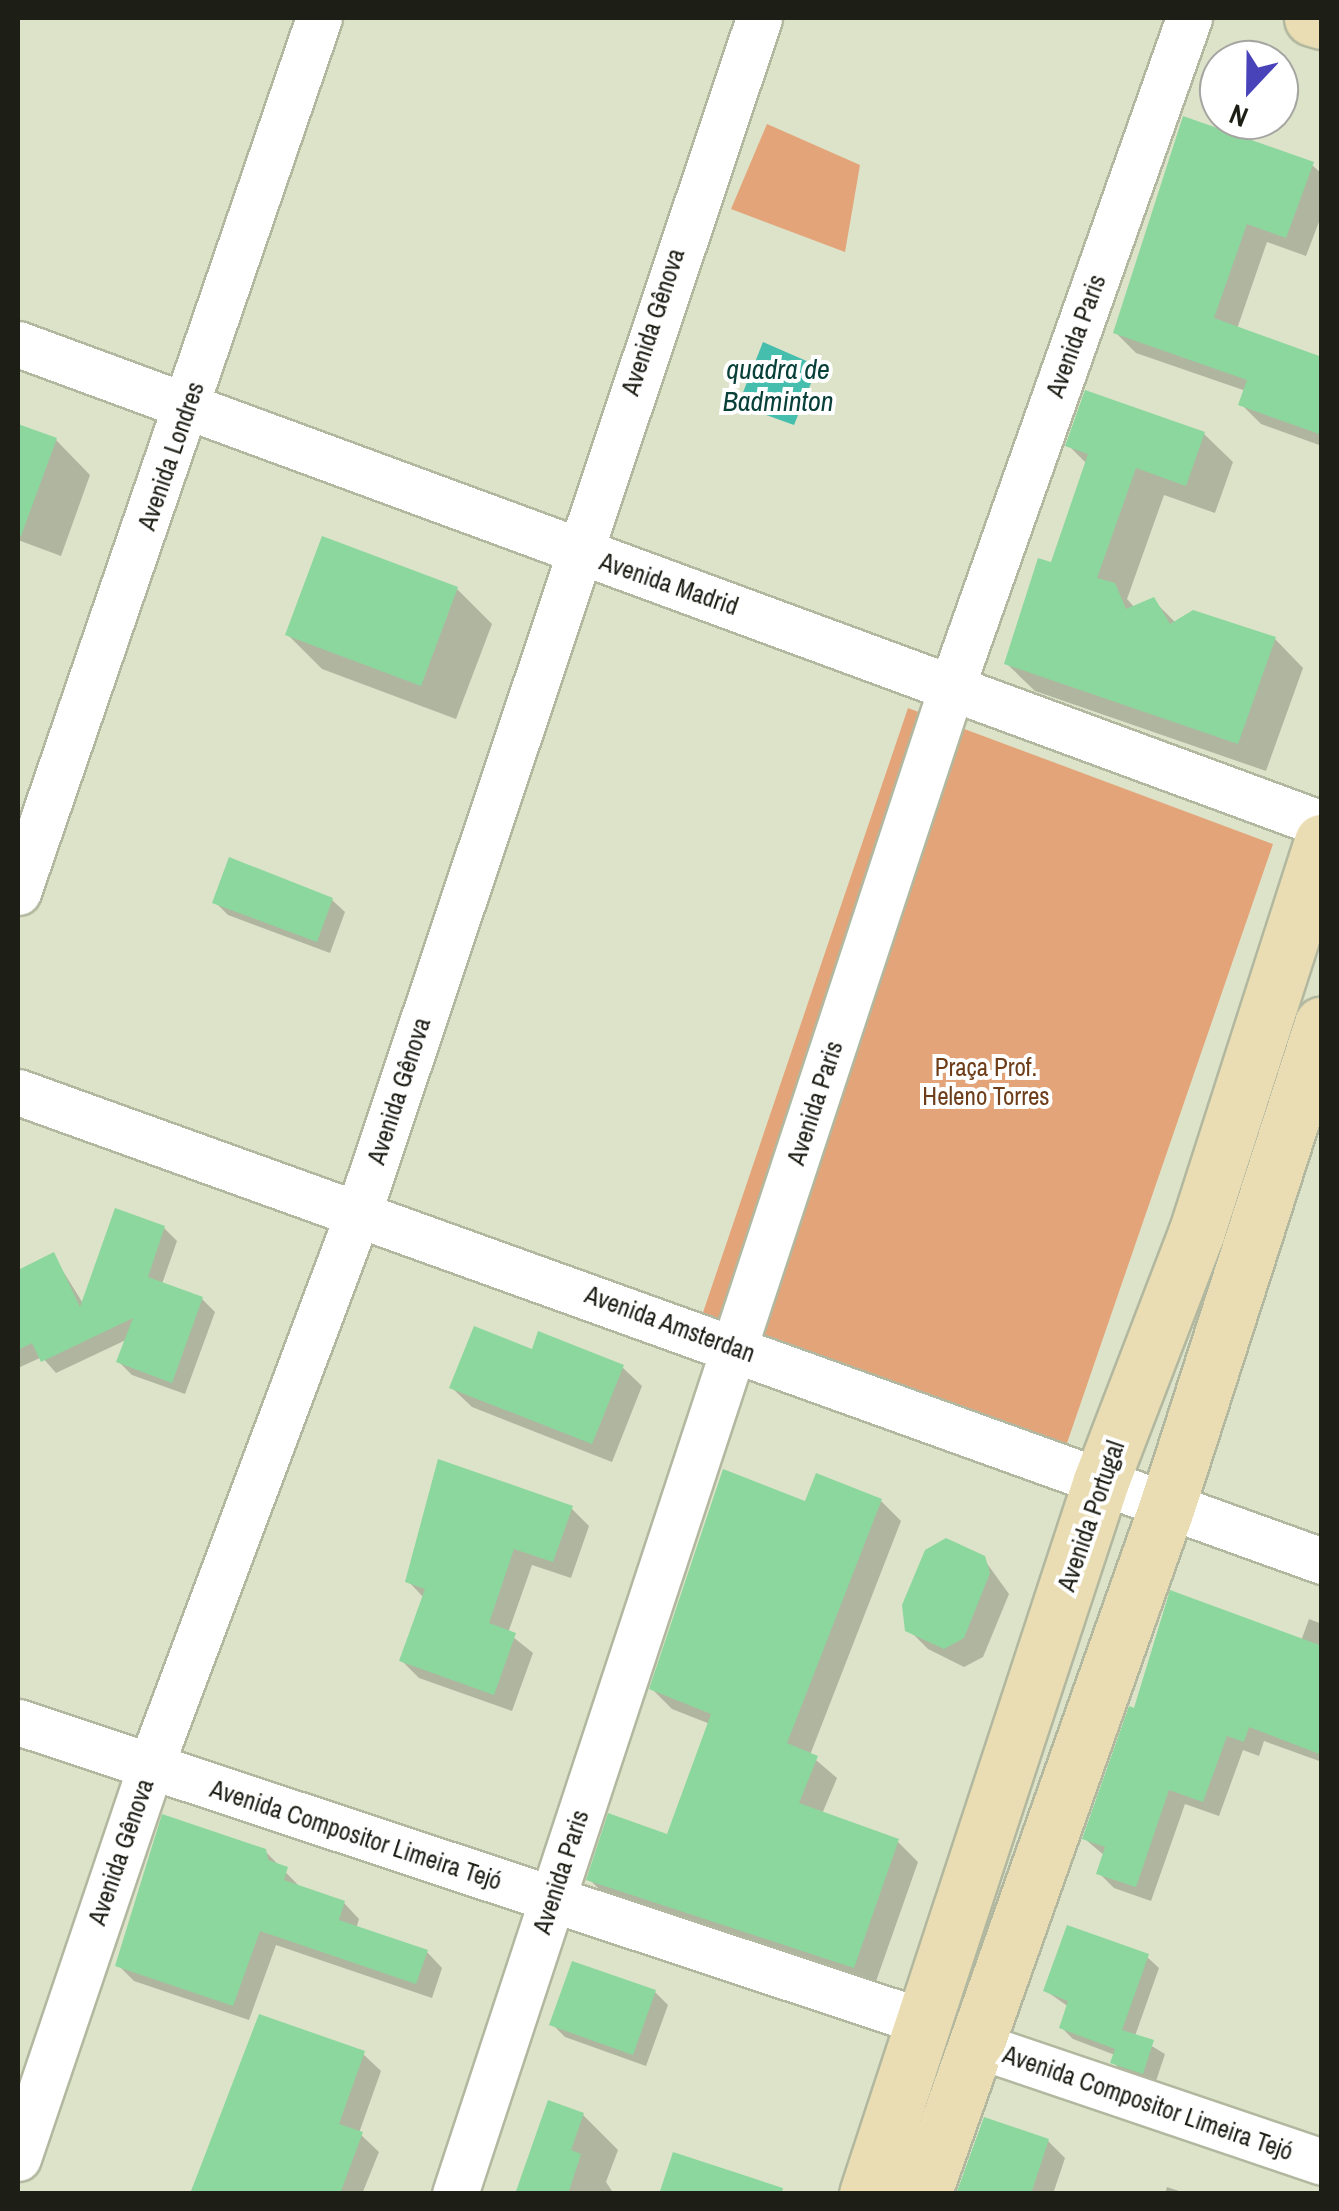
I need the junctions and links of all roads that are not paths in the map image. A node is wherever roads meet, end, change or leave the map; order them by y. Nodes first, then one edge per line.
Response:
1 (319, 18) edge
2 (760, 18) edge
3 (1189, 18) edge
4 (1312, 18) edge
5 (1322, 21) edge
6 (18, 344) edge
7 (188, 408) junction
8 (578, 552) junction
9 (953, 683) junction
10 (1322, 824) edge
11 (1322, 842) edge
12 (18, 892) edge
13 (1322, 1024) edge
14 (18, 1092) edge
15 (359, 1210) junction
16 (735, 1347) junction
17 (1101, 1481) junction
18 (1166, 1509) junction
19 (1322, 1560) edge
20 (18, 1722) edge
21 (150, 1768) junction
22 (552, 1899) junction
23 (924, 2022) junction
24 (974, 2044) junction
25 (18, 2158) edge
26 (1322, 2162) edge
27 (455, 2194) edge
28 (868, 2194) edge
29 (923, 2194) edge

1 - 7 street, Avenida Londres
2 - 8 street, Avenida Gênova
3 - 9 street, Avenida Paris
4 - 5 street
6 - 7 street, Avenida Madrid
7 - 8 street, Avenida Madrid
7 - 12 street, Avenida Londres
8 - 9 street, Avenida Madrid
8 - 15 street, Avenida Gênova
9 - 10 street, Avenida Madrid
9 - 16 street, Avenida Paris
11 - 17 street, Avenida Portugal
13 - 18 street
14 - 15 street, Avenida Amsterdan
15 - 16 street, Avenida Amsterdan
15 - 21 street, Avenida Gênova
16 - 17 street, Avenida Amsterdan
16 - 22 street, Avenida Paris
17 - 18 street, Avenida Amsterdan
17 - 23 street, Avenida Portugal
18 - 19 street, Avenida Amsterdan
18 - 24 street
20 - 21 street, Avenida Compositor Limeira Tejó
21 - 22 street, Avenida Compositor Limeira Tejó
21 - 25 street, Avenida Gênova
22 - 23 street, Avenida Compositor Limeira Tejó
22 - 27 street, Avenida Paris
23 - 28 street, Avenida Portugal
24 - 26 street, Avenida Compositor Limeira Tejó
24 - 29 street

